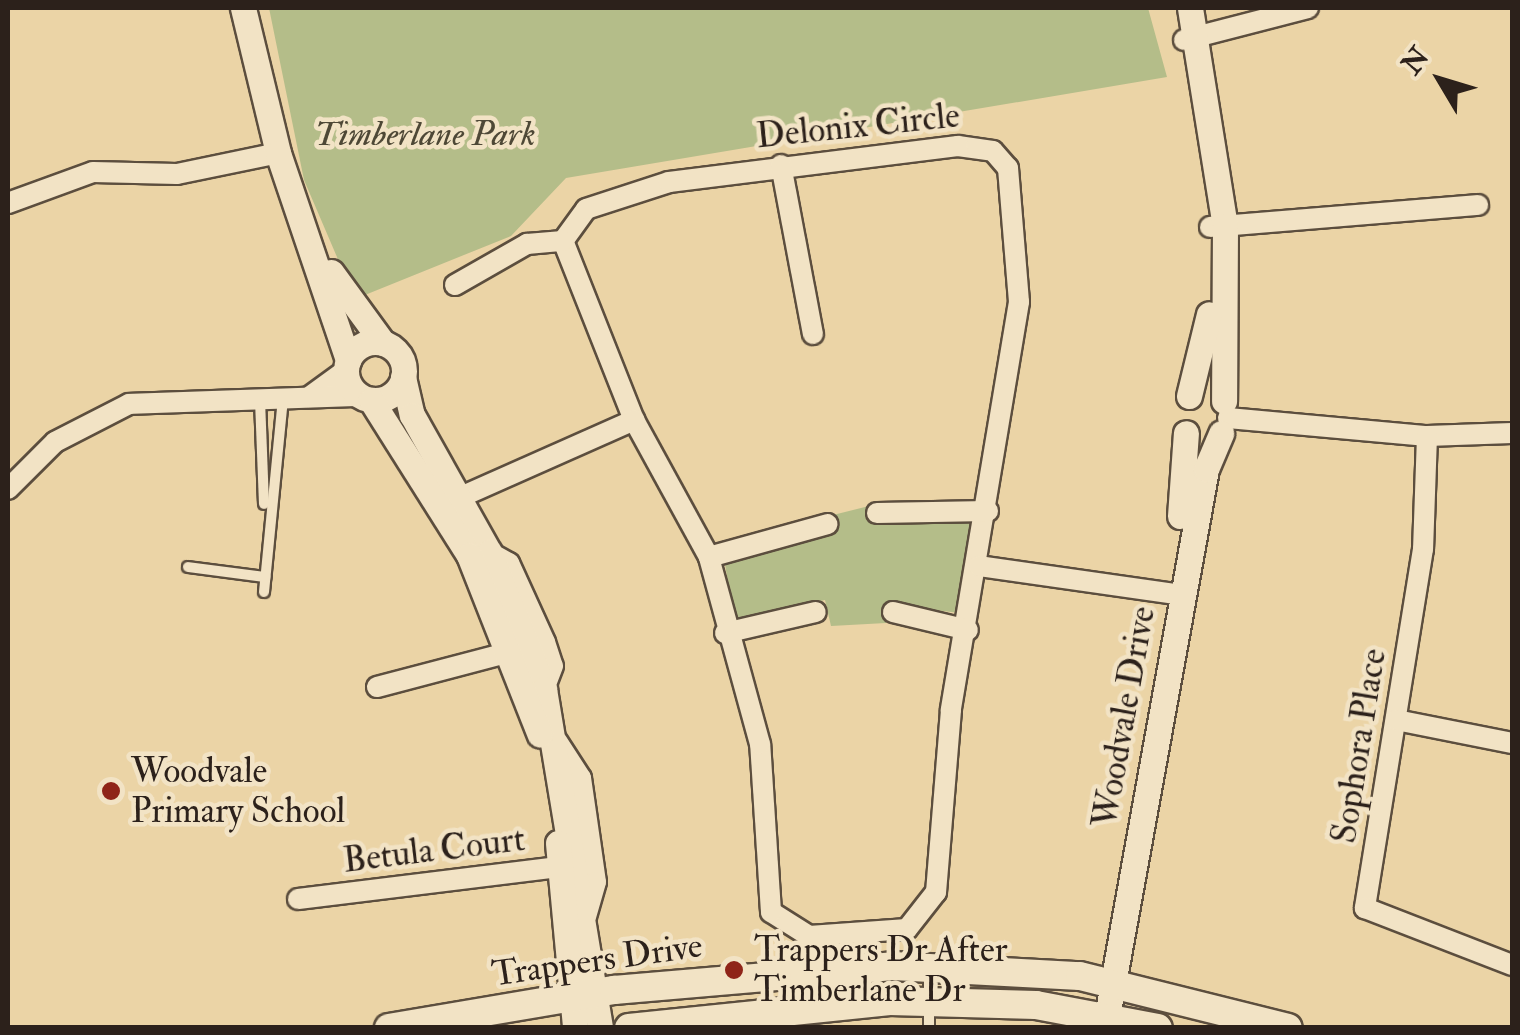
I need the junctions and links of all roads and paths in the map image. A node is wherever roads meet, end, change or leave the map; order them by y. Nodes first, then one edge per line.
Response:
1 (243, 8) edge
2 (1175, 8) edge
3 (1190, 8) edge
4 (1308, 8) edge
5 (1190, 39) junction
6 (278, 153) junction
7 (781, 165) junction
8 (8, 203) edge
9 (1478, 205) dead end
10 (302, 220) junction
11 (1218, 227) junction
12 (563, 242) junction
13 (455, 285) dead end
14 (813, 334) dead end
15 (383, 343) junction
16 (347, 365) junction
17 (404, 377) junction
18 (1189, 396) junction
19 (308, 398) junction
20 (366, 398) junction
21 (260, 400) junction
22 (282, 400) junction
23 (1224, 417) junction
24 (634, 420) junction
25 (1186, 433) junction
26 (1512, 434) edge
27 (1427, 436) junction
28 (8, 489) edge
29 (448, 502) junction
30 (266, 510) junction
31 (988, 511) junction
32 (877, 512) dead end
33 (828, 524) dead end
34 (489, 552) junction
35 (709, 557) junction
36 (979, 566) junction
37 (188, 567) dead end
38 (265, 578) junction
39 (264, 592) dead end
40 (1174, 594) junction
41 (816, 612) dead end
42 (893, 612) dead end
43 (968, 630) junction
44 (725, 633) junction
45 (521, 649) junction
46 (378, 687) dead end
47 (544, 689) junction
48 (1396, 720) junction
49 (557, 740) junction
50 (1512, 743) edge
51 (569, 866) junction
52 (298, 899) dead end
53 (586, 919) junction
54 (1512, 965) edge
55 (929, 968) junction
56 (1106, 983) junction
57 (585, 997) junction
58 (929, 1015) edge
59 (1100, 1015) junction
60 (390, 1028) edge
61 (575, 1028) edge
62 (600, 1028) edge
63 (630, 1028) edge
64 (1158, 1028) edge
65 (1288, 1028) edge

1 - 6 street
2 - 5 street, Woodvale Drive
3 - 5 street, Woodvale Drive
4 - 5 street
5 - 11 street, Woodvale Drive
6 - 8 street
6 - 10 street
7 - 12 street, Delonix Circle
7 - 14 street
7 - 31 street, Delonix Circle
9 - 11 street
10 - 15 street
10 - 16 street
11 - 18 street, Woodvale Drive
11 - 23 street, Woodvale Drive
12 - 13 street
12 - 24 street, Delonix Circle
15 - 16 street
15 - 17 street
16 - 19 street
16 - 20 street
17 - 20 street
17 - 29 street
18 - 23 street
18 - 25 street, Woodvale Drive
19 - 20 street
19 - 22 street
20 - 29 street
21 - 22 street
21 - 28 street
21 - 30 lane
22 - 30 lane
23 - 25 street
23 - 27 street
23 - 40 street, Woodvale Drive
24 - 29 street
24 - 35 street, Delonix Circle
25 - 40 street, Woodvale Drive
26 - 27 street
27 - 48 street, Sophora Place
29 - 34 street
29 - 45 street
30 - 38 lane
31 - 32 street
31 - 36 street, Delonix Circle
33 - 35 street
34 - 45 street
34 - 47 street
35 - 44 street, Delonix Circle
36 - 40 street
36 - 43 street, Delonix Circle
37 - 38 lane
38 - 39 lane
40 - 56 street, Woodvale Drive
41 - 44 street
42 - 43 street
43 - 44 street, Delonix Circle
45 - 46 street
45 - 47 street
45 - 51 street
47 - 49 street
48 - 50 street
48 - 54 street, Sophora Place
49 - 51 street
49 - 53 street
51 - 52 street, Betula Court
51 - 53 street
51 - 57 street
53 - 57 street
55 - 56 main road, Trappers Drive
55 - 57 main road, Trappers Drive
55 - 58 lane
56 - 59 street, Woodvale Drive
56 - 65 main road, Trappers Drive
57 - 60 main road, Trappers Drive
57 - 61 street
57 - 62 street
58 - 59 main road, Trappers Drive
58 - 63 main road, Trappers Drive
59 - 64 main road, Trappers Drive

